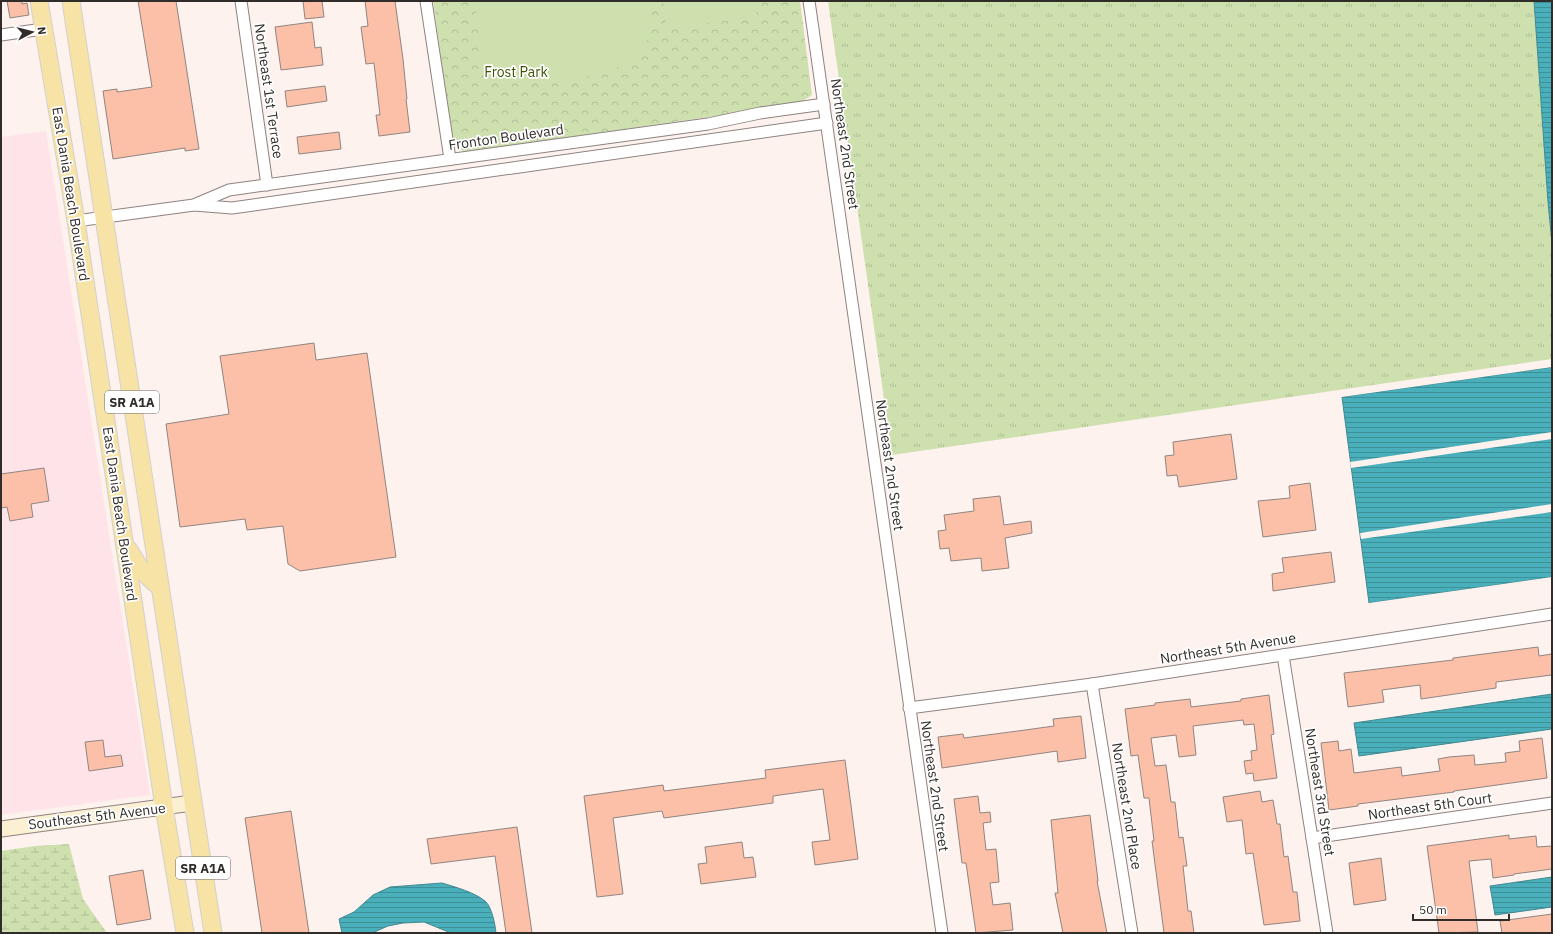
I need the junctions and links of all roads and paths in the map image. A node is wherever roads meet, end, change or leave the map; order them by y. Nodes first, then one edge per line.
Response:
1 (39, 1) edge
2 (71, 1) edge
3 (241, 1) edge
4 (426, 1) edge
5 (809, 1) edge
6 (43, 29) junction
7 (1, 35) edge
8 (824, 104) junction
9 (827, 123) junction
10 (450, 159) junction
11 (266, 185) junction
12 (194, 205) junction
13 (105, 217) junction
14 (76, 221) junction
15 (124, 542) junction
16 (160, 587) junction
17 (1552, 614) edge
18 (1283, 655) junction
19 (1092, 684) junction
20 (909, 708) junction
21 (192, 803) junction
22 (1552, 804) edge
23 (164, 808) junction
24 (1, 829) edge
25 (1312, 838) junction
26 (185, 933) edge
27 (213, 933) edge
28 (942, 933) edge
29 (1132, 933) edge
30 (1327, 933) edge

1 - 6 main road, East Dania Beach Boulevard / SR A1A
2 - 13 main road, East Dania Beach Boulevard / SR A1A
3 - 11 street, Northeast 1st Terrace
4 - 10 street
5 - 8 street, Northeast 2nd Street
6 - 7 street
6 - 14 main road, East Dania Beach Boulevard / SR A1A
8 - 9 street, Northeast 2nd Street
8 - 10 street, Fronton Boulevard
9 - 12 street, Fronton Boulevard
9 - 20 street, Northeast 2nd Street
10 - 11 street, Fronton Boulevard
11 - 12 street, Fronton Boulevard
12 - 13 street, Fronton Boulevard
13 - 14 street, Fronton Boulevard
13 - 16 main road, East Dania Beach Boulevard / SR A1A
14 - 15 main road, East Dania Beach Boulevard / SR A1A
15 - 16 main road
15 - 23 main road, East Dania Beach Boulevard / SR A1A
16 - 21 main road, East Dania Beach Boulevard / SR A1A
17 - 18 street, Northeast 5th Avenue
18 - 19 street, Northeast 5th Avenue
18 - 25 street, Northeast 3rd Street
19 - 20 street, Northeast 5th Avenue
19 - 29 street, Northeast 2nd Place
20 - 28 street, Northeast 2nd Street
21 - 23 street, Southeast 5th Avenue
21 - 27 main road, East Dania Beach Boulevard / SR A1A
22 - 25 street, Northeast 5th Court
23 - 24 street, Southeast 5th Avenue
23 - 26 main road, East Dania Beach Boulevard / SR A1A
25 - 30 street, Northeast 3rd Street

